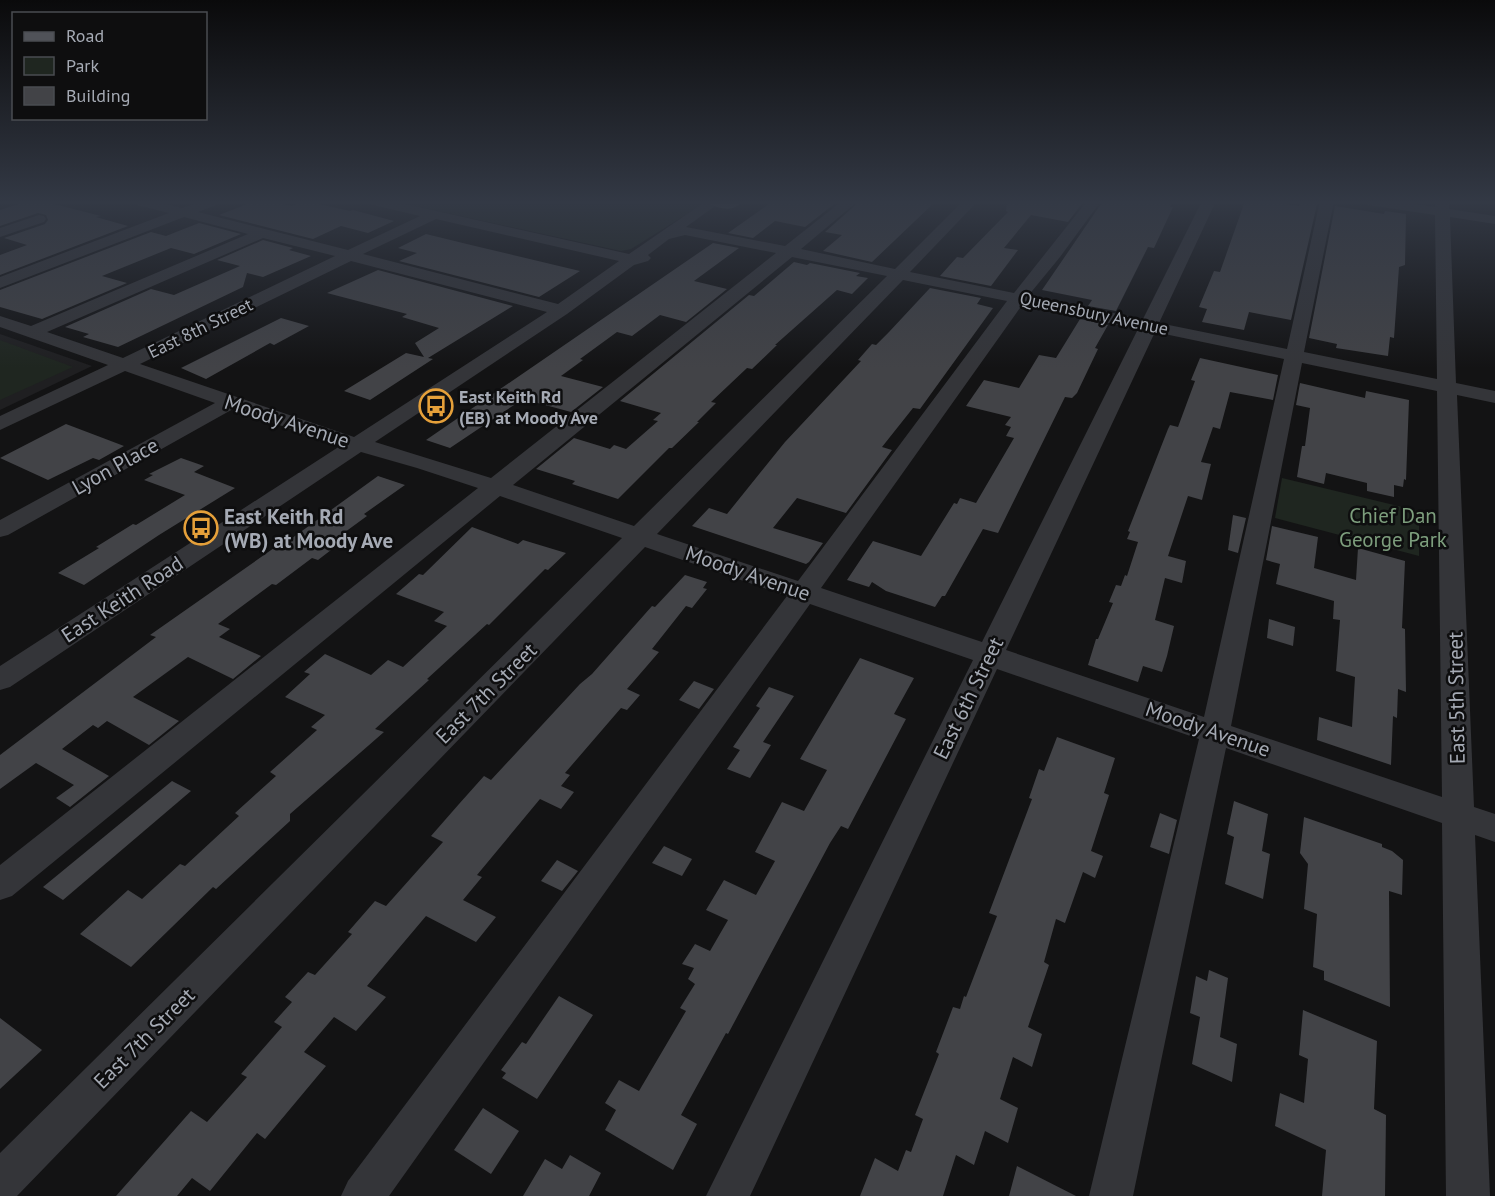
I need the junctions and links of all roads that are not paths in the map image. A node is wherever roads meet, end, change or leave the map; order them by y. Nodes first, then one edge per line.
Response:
1 (69, 257) edge
2 (206, 257) edge
3 (347, 257) edge
4 (352, 257) edge
5 (620, 257) edge
6 (638, 257) edge
7 (644, 257) edge
8 (780, 257) edge
9 (821, 257) edge
10 (915, 257) edge
11 (1053, 257) edge
12 (1181, 257) edge
13 (1316, 257) edge
14 (1443, 257) edge
15 (634, 260) junction
16 (899, 273) junction
17 (0, 283) edge
18 (1019, 298) junction
19 (561, 310) junction
20 (0, 321) edge
21 (1148, 324) junction
22 (31, 332) junction
23 (1296, 356) junction
24 (123, 365) junction
25 (1447, 387) junction
26 (1495, 397) edge
27 (230, 403) junction
28 (0, 424) edge
29 (359, 444) junction
30 (495, 486) junction
31 (0, 530) edge
32 (641, 536) junction
33 (805, 592) junction
34 (989, 655) junction
35 (0, 680) edge
36 (1215, 731) junction
37 (1459, 815) junction
38 (1495, 828) edge
39 (0, 885) edge
40 (0, 1183) edge
41 (363, 1196) edge
42 (728, 1196) edge
43 (1111, 1196) edge
44 (1468, 1196) edge

1 - 17 street
2 - 22 street
3 - 24 street, East 8th Street
4 - 19 street
5 - 15 street
6 - 15 street, East Keith Road
7 - 15 street, East Keith Road
8 - 30 street
9 - 16 street, Queensbury Avenue
10 - 16 street, East 7th Street
11 - 18 street
12 - 21 street, East 6th Street
13 - 23 street
14 - 25 street, East 5th Street
15 - 19 street, East Keith Road
16 - 18 street, Queensbury Avenue
16 - 32 street, East 7th Street
18 - 21 street, Queensbury Avenue
18 - 33 street
19 - 29 street, East Keith Road
20 - 22 street, Moody Avenue
21 - 23 street, Queensbury Avenue
21 - 34 street, East 6th Street
22 - 24 street, Moody Avenue
23 - 25 street, Queensbury Avenue
23 - 36 street
24 - 27 street, Moody Avenue
24 - 28 street, East 8th Street
25 - 26 street, Queensbury Avenue
25 - 37 street, East 5th Street
27 - 29 street, Moody Avenue
27 - 31 street, Lyon Place
29 - 30 street, Moody Avenue
29 - 35 street, East Keith Road
30 - 32 street, Moody Avenue
30 - 39 street
32 - 33 street, Moody Avenue
32 - 40 street, East 7th Street
33 - 34 street, Moody Avenue
33 - 41 street
34 - 36 street, Moody Avenue
34 - 42 street, East 6th Street
36 - 37 street, Moody Avenue
36 - 43 street
37 - 38 street, Moody Avenue
37 - 44 street, East 5th Street

